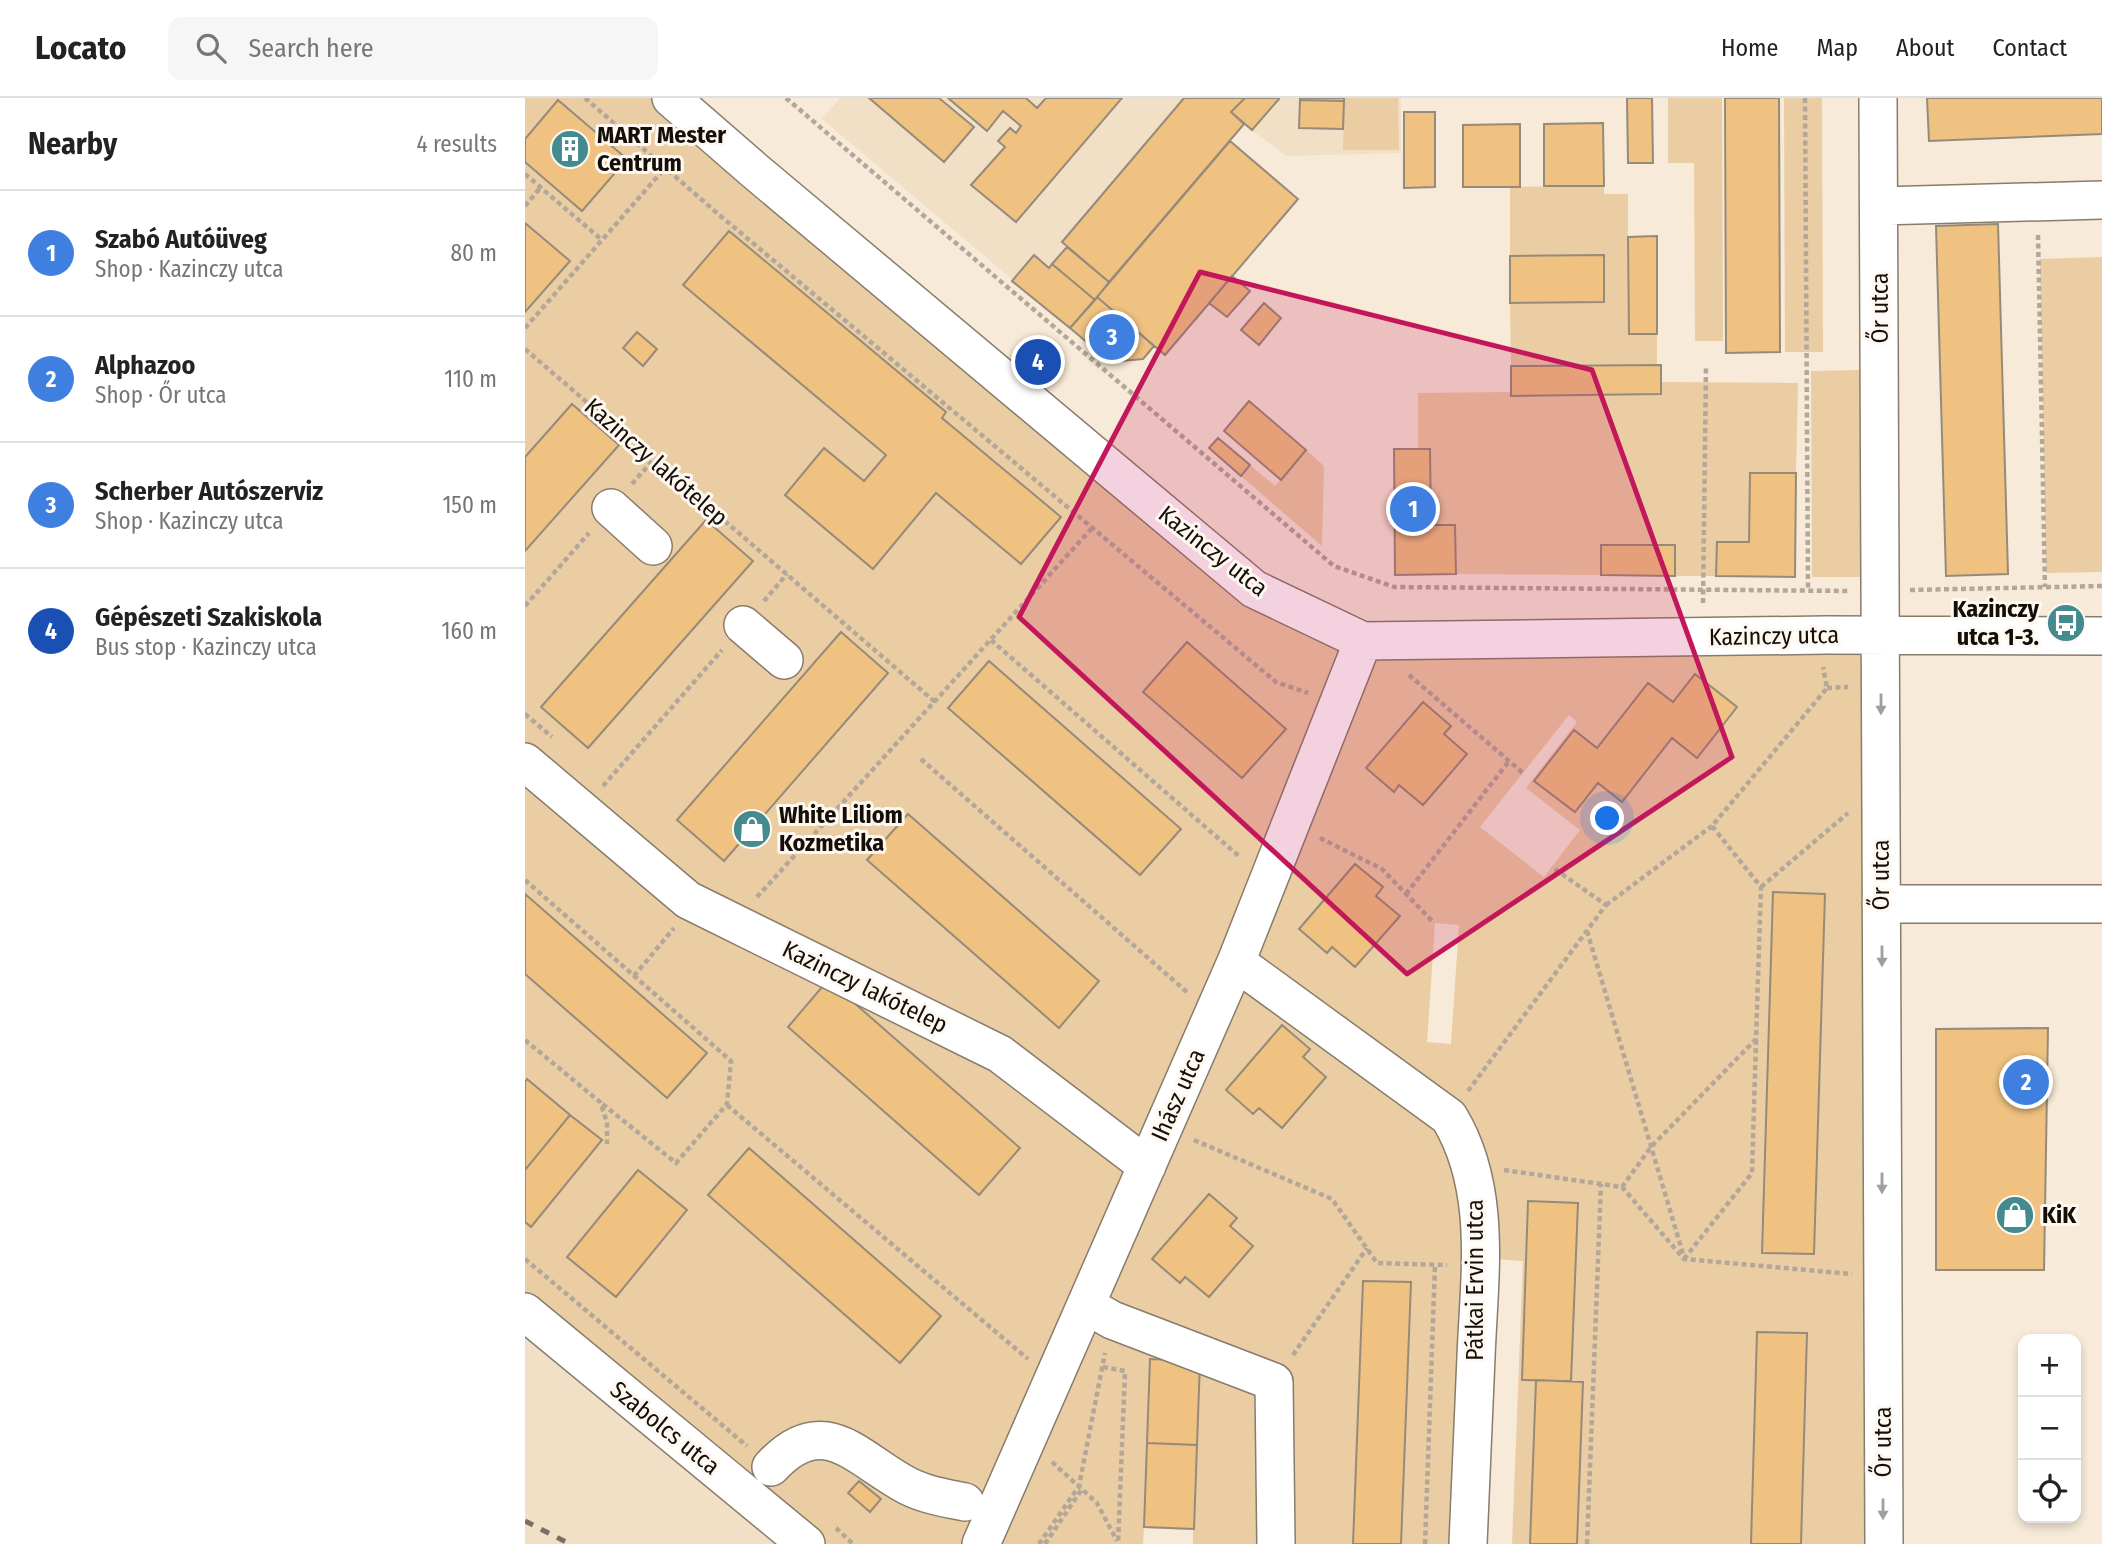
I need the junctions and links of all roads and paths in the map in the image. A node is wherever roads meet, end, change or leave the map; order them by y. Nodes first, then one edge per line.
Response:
1 (585, 98) edge
2 (671, 98) edge
3 (786, 98) edge
4 (1805, 98) edge
5 (1878, 98) edge
6 (665, 168) junction
7 (525, 174) edge
8 (541, 187) junction
9 (2102, 200) edge
10 (2038, 203) junction
11 (525, 206) edge
12 (1880, 206) junction
13 (602, 240) junction
14 (525, 328) edge
15 (525, 349) edge
16 (1706, 366) dead end
17 (611, 508) dead end
18 (1093, 527) junction
19 (653, 546) dead end
20 (787, 575) junction
21 (1703, 576) dead end
22 (2102, 586) edge
23 (2045, 587) junction
24 (1808, 591) junction
25 (1882, 591) junction
26 (743, 625) junction
27 (1881, 636) junction
28 (2102, 636) edge
29 (991, 640) junction
30 (1363, 641) junction
31 (784, 660) dead end
32 (1823, 663) dead end
33 (1407, 674) dead end
34 (935, 702) junction
35 (1338, 704) junction
36 (921, 759) dead end
37 (1509, 761) junction
38 (525, 762) edge
39 (1523, 773) dead end
40 (1856, 806) dead end
41 (582, 810) junction
42 (1712, 826) junction
43 (1317, 836) dead end
44 (1250, 866) dead end
45 (1552, 867) dead end
46 (525, 880) edge
47 (1761, 887) junction
48 (1406, 894) junction
49 (756, 898) dead end
50 (1881, 904) junction
51 (2102, 904) edge
52 (1606, 905) junction
53 (1434, 923) dead end
54 (1587, 931) junction
55 (1236, 962) junction
56 (1192, 996) dead end
57 (525, 1040) edge
58 (1756, 1040) junction
59 (600, 1101) junction
60 (727, 1104) junction
61 (1449, 1117) junction
62 (1191, 1139) dead end
63 (607, 1144) dead end
64 (1651, 1147) junction
65 (1147, 1166) junction
66 (1472, 1166) junction
67 (1601, 1184) junction
68 (1622, 1187) junction
69 (1367, 1248) junction
70 (525, 1259) edge
71 (1684, 1259) junction
72 (1435, 1265) junction
73 (1459, 1266) dead end
74 (1854, 1274) dead end
75 (1086, 1305) junction
76 (525, 1312) edge
77 (1029, 1359) dead end
78 (1103, 1367) dead end
79 (1274, 1382) junction
80 (1027, 1438) junction
81 (771, 1467) joint
82 (1081, 1488) junction
83 (965, 1502) dead end
84 (821, 1535) edge
85 (853, 1544) edge
86 (981, 1544) edge
87 (1039, 1544) edge
88 (1045, 1544) edge
89 (1119, 1544) edge
90 (1276, 1544) edge
91 (1425, 1544) edge
92 (1468, 1544) edge
93 (1587, 1544) edge
94 (1884, 1544) edge

1 - 6 path
2 - 30 street, Kazinczy utca
3 - 24 path
4 - 24 path
5 - 12 street, Őr utca
6 - 13 path
6 - 18 path
7 - 8 path
8 - 11 path
8 - 13 path
9 - 10 street
10 - 12 street
10 - 23 path
12 - 25 street, Őr utca
13 - 14 path
15 - 20 path, Kazinczy lakótelep
16 - 21 path
17 - 19 street
18 - 29 path
18 - 35 path
20 - 26 path
20 - 34 path, Kazinczy lakótelep
22 - 23 path
23 - 25 path
24 - 25 path
25 - 27 street, Őr utca
26 - 31 street
26 - 41 path
27 - 28 street, Kazinczy utca
27 - 30 street, Kazinczy utca
27 -> 50 street, Őr utca
29 - 34 path
29 - 44 path
30 - 35 street, Ihász utca
32 - 42 path
33 - 37 path
34 - 49 path
35 - 55 street, Ihász utca
36 - 56 path
37 - 39 path
37 - 48 path
38 - 41 street, Kazinczy lakótelep
40 - 47 path
41 - 65 street, Kazinczy lakótelep
42 - 47 path
42 - 52 path
43 - 48 path
45 - 52 path
46 - 60 path
47 - 58 path
48 - 53 path
50 - 51 street
50 -> 94 street, Őr utca
52 - 54 path
54 - 61 path
54 - 64 path
55 - 61 street, Pátkai Ervin utca
55 - 65 street, Ihász utca
57 - 59 path
58 - 64 path
58 - 71 path
59 - 60 path
59 - 63 path
60 - 77 path
61 - 66 street, Pátkai Ervin utca
62 - 69 path
64 - 68 path
64 - 71 path
65 - 75 street, Ihász utca
66 - 67 path
66 - 92 street, Pátkai Ervin utca
67 - 68 path
67 - 93 path
68 - 71 path
69 - 72 path
69 - 79 path
70 - 81 path
71 - 74 path
72 - 73 path
72 - 91 path
75 - 79 street
75 - 80 street, Ihász utca
76 - 84 street, Szabolcs utca
78 - 89 path
79 - 90 street
80 - 82 path
80 - 86 street, Ihász utca
81 - 83 street
82 - 87 path
82 - 88 path
82 - 89 path
84 - 85 path

